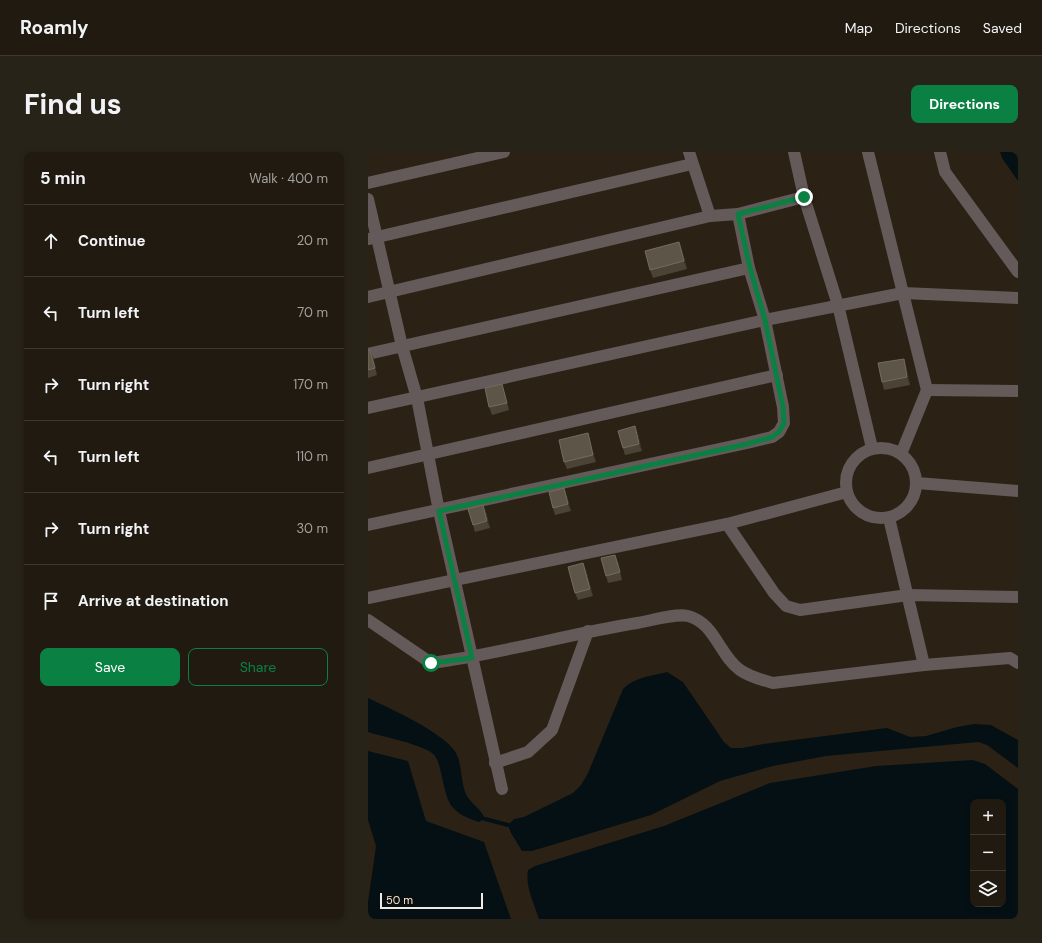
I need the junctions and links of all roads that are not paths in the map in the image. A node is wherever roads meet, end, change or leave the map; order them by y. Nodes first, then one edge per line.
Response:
1 (504, 152) edge
2 (689, 152) edge
3 (794, 152) edge
4 (868, 152) edge
5 (940, 152) edge
6 (692, 164) junction
7 (368, 183) edge
8 (804, 197) junction
9 (368, 199) edge
10 (738, 214) junction
11 (710, 216) junction
12 (372, 239) edge
13 (750, 268) junction
14 (1018, 272) edge
15 (390, 292) junction
16 (903, 293) junction
17 (368, 297) edge
18 (1018, 298) edge
19 (838, 306) junction
20 (765, 320) junction
21 (402, 346) junction
22 (368, 354) edge
23 (777, 375) junction
24 (927, 390) junction
25 (1018, 390) edge
26 (417, 398) junction
27 (368, 408) edge
28 (872, 448) junction
29 (429, 454) junction
30 (901, 454) junction
31 (368, 468) edge
32 (917, 483) junction
33 (1018, 491) edge
34 (847, 492) junction
35 (439, 511) junction
36 (889, 518) junction
37 (727, 524) junction
38 (368, 525) edge
39 (455, 581) junction
40 (908, 595) junction
41 (1018, 597) edge
42 (368, 598) edge
43 (368, 620) edge
44 (588, 631) junction
45 (472, 658) junction
46 (1018, 663) edge
47 (924, 665) junction
48 (495, 763) junction
49 (502, 789) dead end

1 - 7 street
2 - 6 street
3 - 8 street
4 - 16 street
5 - 14 street
6 - 11 street
6 - 12 street
8 - 10 street
8 - 19 street
9 - 12 street
10 - 11 street
10 - 13 street
11 - 15 street
12 - 15 street
13 - 20 street
13 - 21 street
15 - 17 street
15 - 21 street
16 - 18 street
16 - 19 street
16 - 24 street
19 - 20 street
19 - 28 street
20 - 23 street
20 - 26 street
21 - 22 street
21 - 26 street
23 - 29 street
23 - 35 street
24 - 25 street
24 - 30 street
26 - 27 street
26 - 29 street
28 - 30 street
28 - 34 street
29 - 31 street
29 - 35 street
30 - 32 street
32 - 33 street
32 - 36 street
34 - 36 street
34 - 37 street
35 - 38 street
35 - 39 street
36 - 40 street
37 - 39 street
37 - 40 street
39 - 42 street
39 - 45 street
40 - 41 street
40 - 47 street
43 - 45 street
44 - 45 street
44 - 47 street
44 - 48 street
45 - 48 street
46 - 47 street
48 - 49 street

